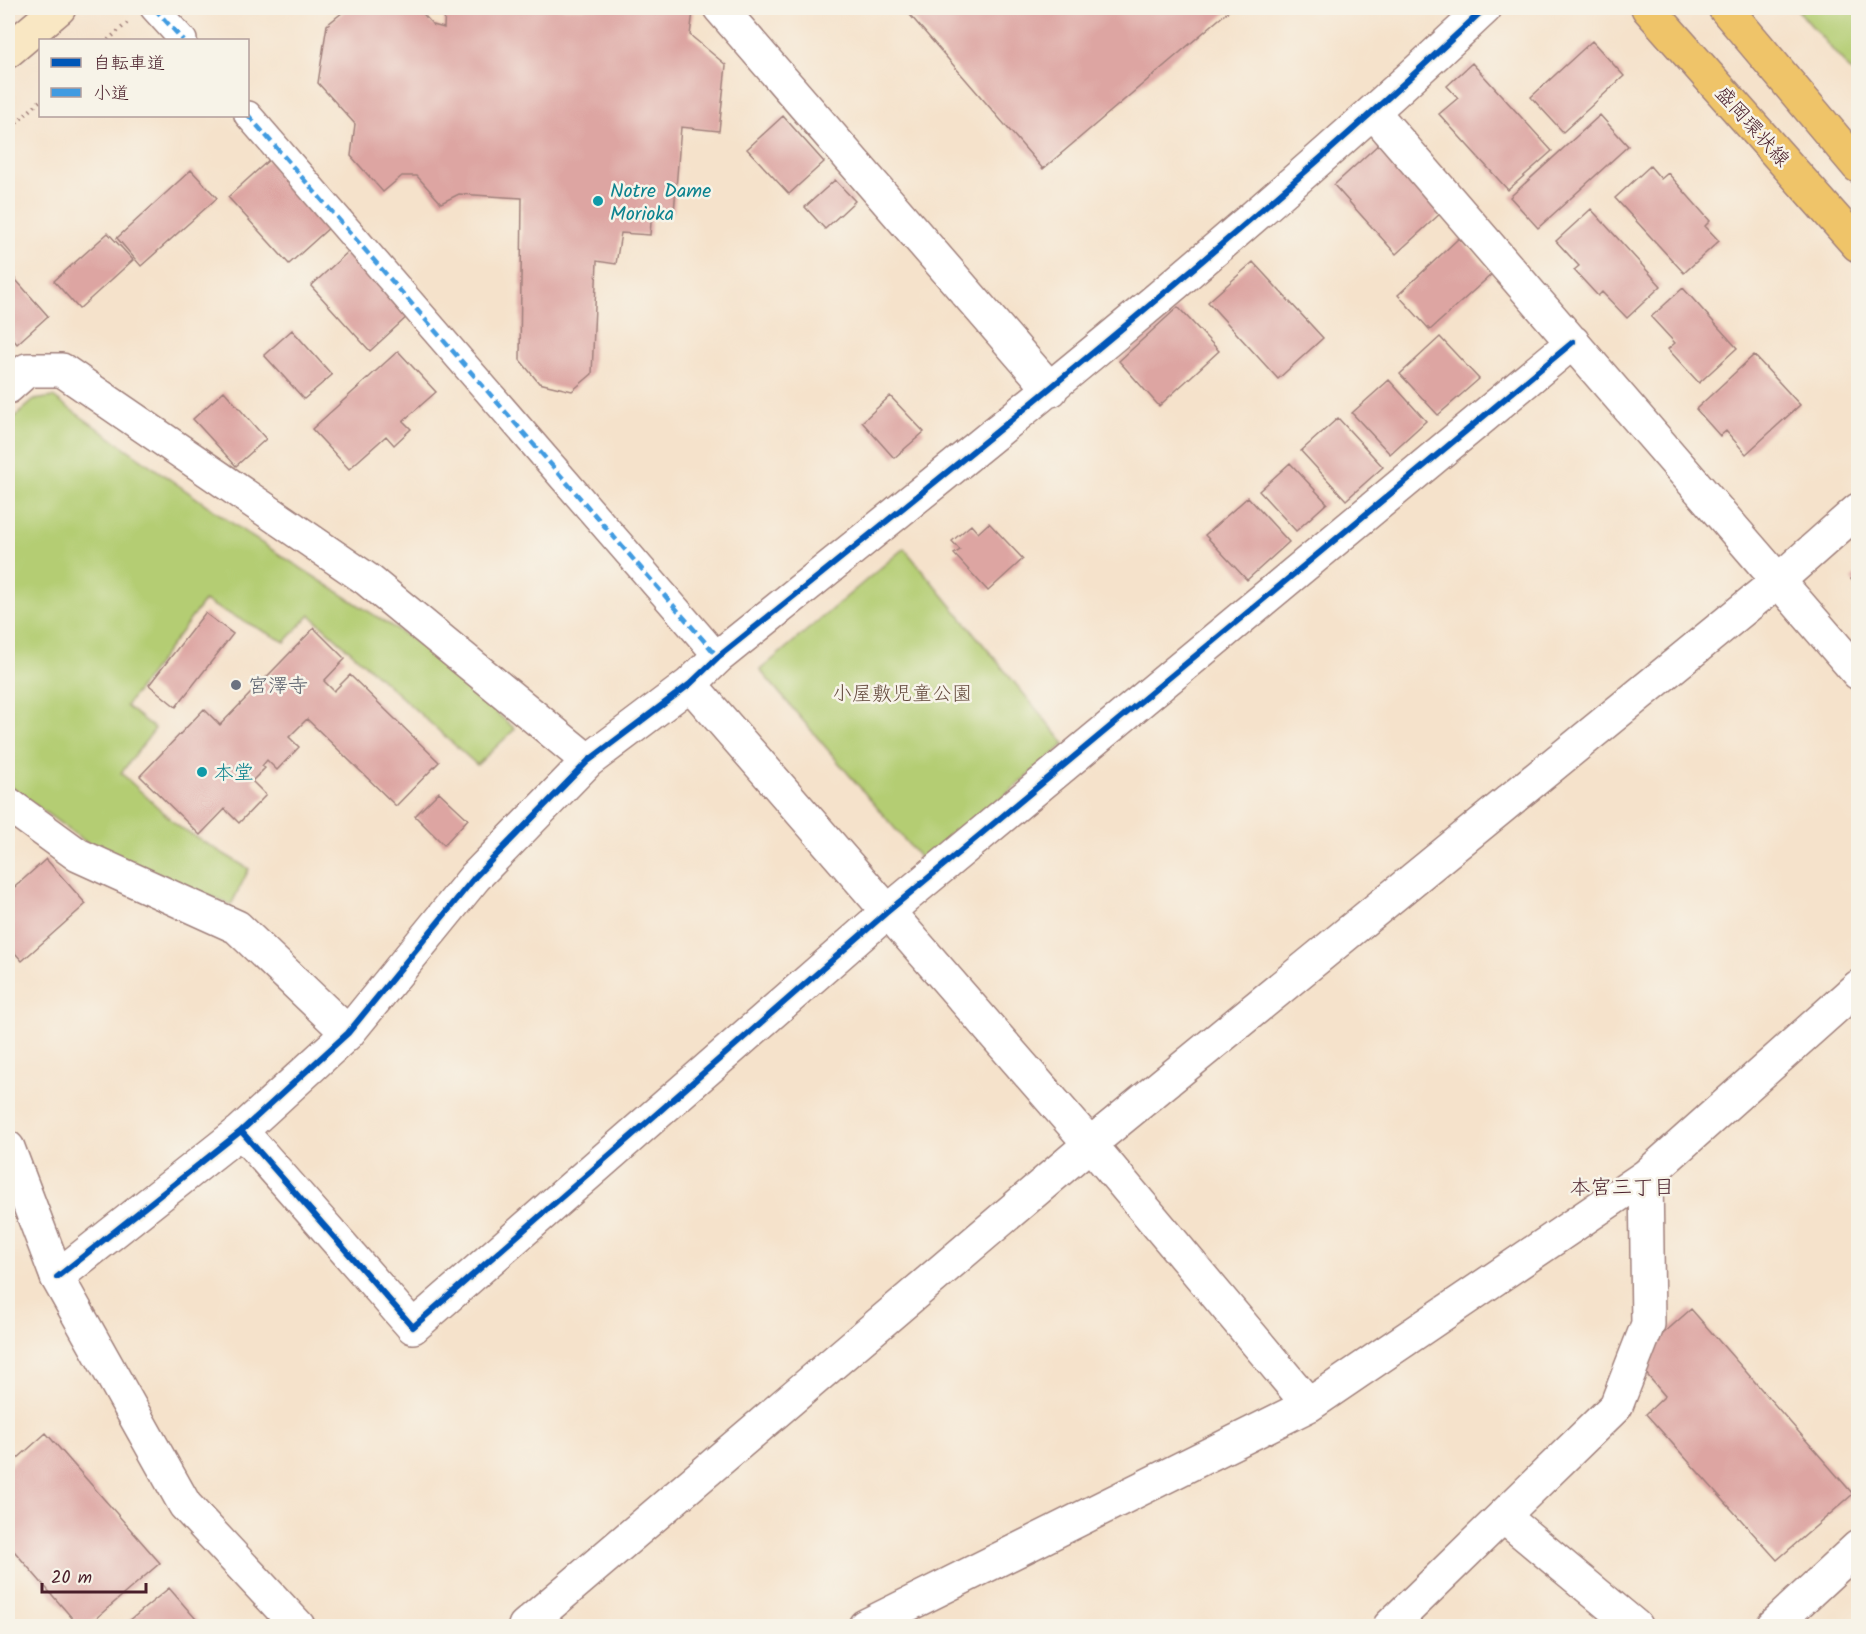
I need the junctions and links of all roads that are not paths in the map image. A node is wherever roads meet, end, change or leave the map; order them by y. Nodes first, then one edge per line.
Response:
1 (59, 8) edge
2 (154, 8) edge
3 (720, 8) edge
4 (1485, 8) edge
5 (1648, 8) edge
6 (1725, 8) edge
7 (182, 39) edge
8 (8, 51) edge
9 (1374, 113) junction
10 (249, 116) edge
11 (1858, 166) edge
12 (1858, 245) edge
13 (1573, 342) junction
14 (8, 387) edge
15 (1051, 390) junction
16 (1858, 510) edge
17 (1779, 580) junction
18 (718, 657) junction
19 (1858, 673) edge
20 (690, 684) junction
21 (588, 761) junction
22 (8, 804) edge
23 (886, 913) junction
24 (1858, 987) edge
25 (348, 1033) junction
26 (241, 1131) junction
27 (1090, 1144) junction
28 (8, 1148) edge
29 (1646, 1176) junction
30 (57, 1277) junction
31 (1309, 1405) junction
32 (1504, 1517) junction
33 (1858, 1547) edge
34 (298, 1626) edge
35 (525, 1626) edge
36 (865, 1626) edge
37 (1390, 1626) edge
38 (1635, 1626) edge
39 (1773, 1626) edge

1 - 8 main road
2 - 7 street
3 - 15 street
4 - 9 street
5 - 12 main road, 盛岡環状線
6 - 11 main road
9 - 13 street
9 - 15 street
10 - 18 street
13 - 17 street
13 - 23 street
14 - 21 street
15 - 18 street
16 - 17 street
17 - 19 street
17 - 27 street
18 - 20 street
20 - 21 street
20 - 23 street
21 - 25 street
22 - 25 street
23 - 26 street
23 - 27 street
24 - 29 street
25 - 26 street
26 - 30 street
27 - 31 street
27 - 35 street
28 - 30 street
29 - 31 street
29 - 32 street
30 - 34 street
31 - 36 street
32 - 37 street
32 - 38 street
33 - 39 street

